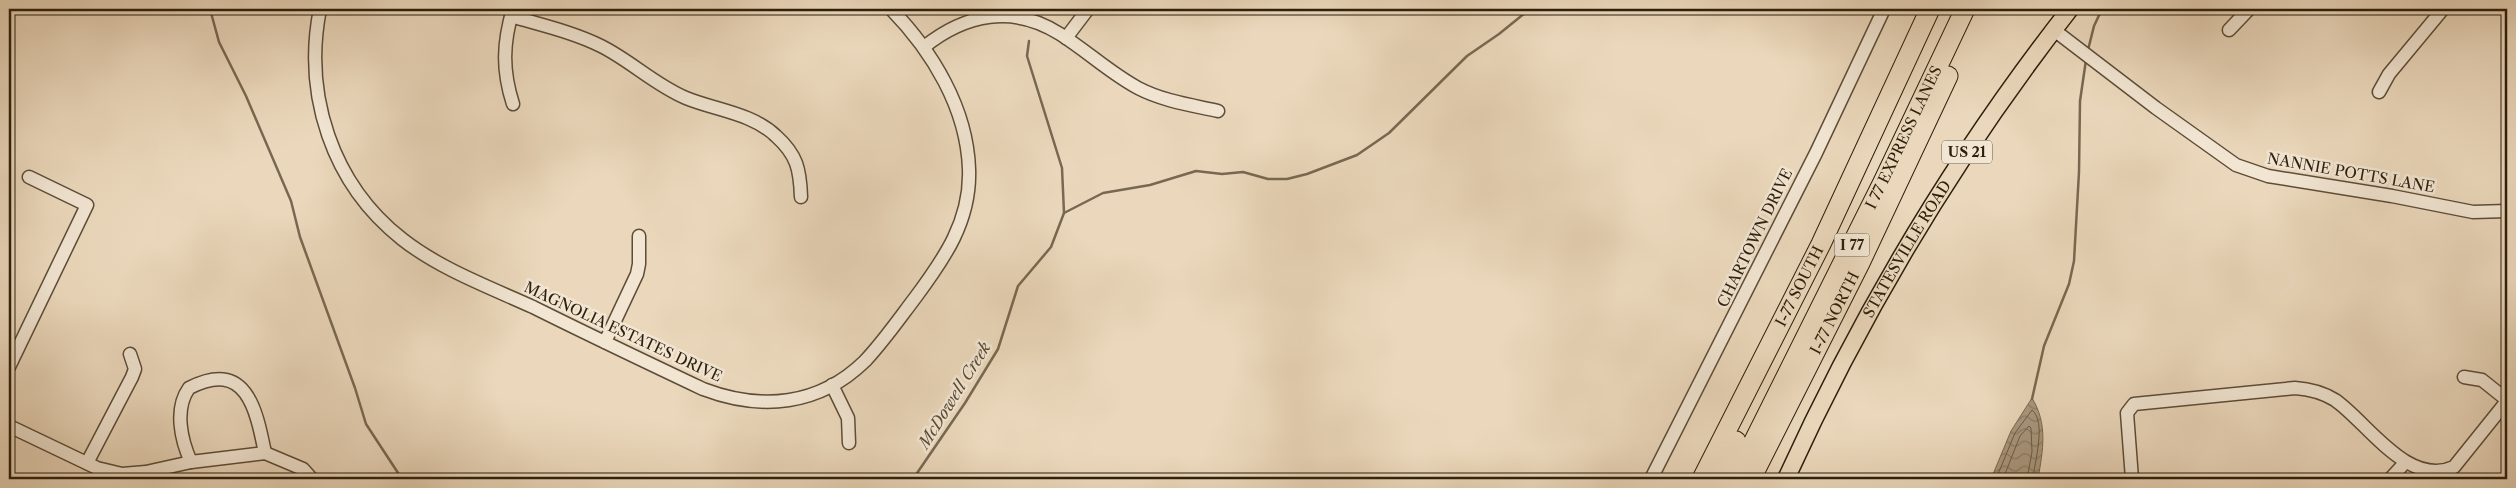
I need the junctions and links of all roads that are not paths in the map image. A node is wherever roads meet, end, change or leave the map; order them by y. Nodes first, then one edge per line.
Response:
1 (320, 9) edge
2 (891, 9) edge
3 (1088, 9) edge
4 (1884, 9) edge
5 (1930, 9) edge
6 (1943, 9) edge
7 (1965, 9) edge
8 (1978, 9) edge
9 (2070, 9) edge
10 (2248, 9) edge
11 (2443, 9) edge
12 (512, 12) edge
13 (2054, 30) junction
14 (2229, 30) dead end
15 (1066, 38) junction
16 (924, 47) junction
17 (2379, 92) dead end
18 (513, 104) dead end
19 (1218, 111) dead end
20 (29, 177) dead end
21 (801, 196) dead end
22 (2507, 211) edge
23 (639, 236) dead end
24 (605, 342) junction
25 (130, 354) dead end
26 (9, 367) edge
27 (2464, 377) dead end
28 (832, 385) junction
29 (2507, 401) edge
30 (9, 426) edge
31 (850, 443) dead end
32 (265, 454) junction
33 (191, 462) junction
34 (87, 463) junction
35 (2402, 466) junction
36 (312, 479) edge
37 (1651, 479) edge
38 (1702, 479) edge
39 (1717, 479) edge
40 (1734, 479) edge
41 (1751, 479) edge
42 (1786, 479) edge
43 (2132, 479) edge
44 (2390, 479) edge

1 - 24 street, MAGNOLIA ESTATES DRIVE
2 - 16 street, MAGNOLIA ESTATES DRIVE
3 - 15 street
4 - 37 street, CHARTOWN DRIVE
5 - 38 highway, I-77 SOUTH / I 77
6 - 39 highway, I 77 EXPRESS LANES / I 77
7 - 40 highway, I 77 EXPRESS LANES / I 77
8 - 41 highway, I-77 NORTH / I 77
9 - 13 main road, STATESVILLE ROAD / US 21
10 - 14 street
11 - 17 street
12 - 18 street
12 - 21 street
13 - 22 street, NANNIE POTTS LANE
13 - 42 main road, STATESVILLE ROAD / US 21
15 - 16 street
15 - 19 street
16 - 28 street, MAGNOLIA ESTATES DRIVE
20 - 26 street
23 - 24 street
24 - 28 street, MAGNOLIA ESTATES DRIVE
25 - 34 street
27 - 29 street
28 - 31 street
29 - 35 street
30 - 34 street
32 - 33 street
32 - 33 street
32 - 36 street
33 - 34 street
35 - 43 street
35 - 44 street

